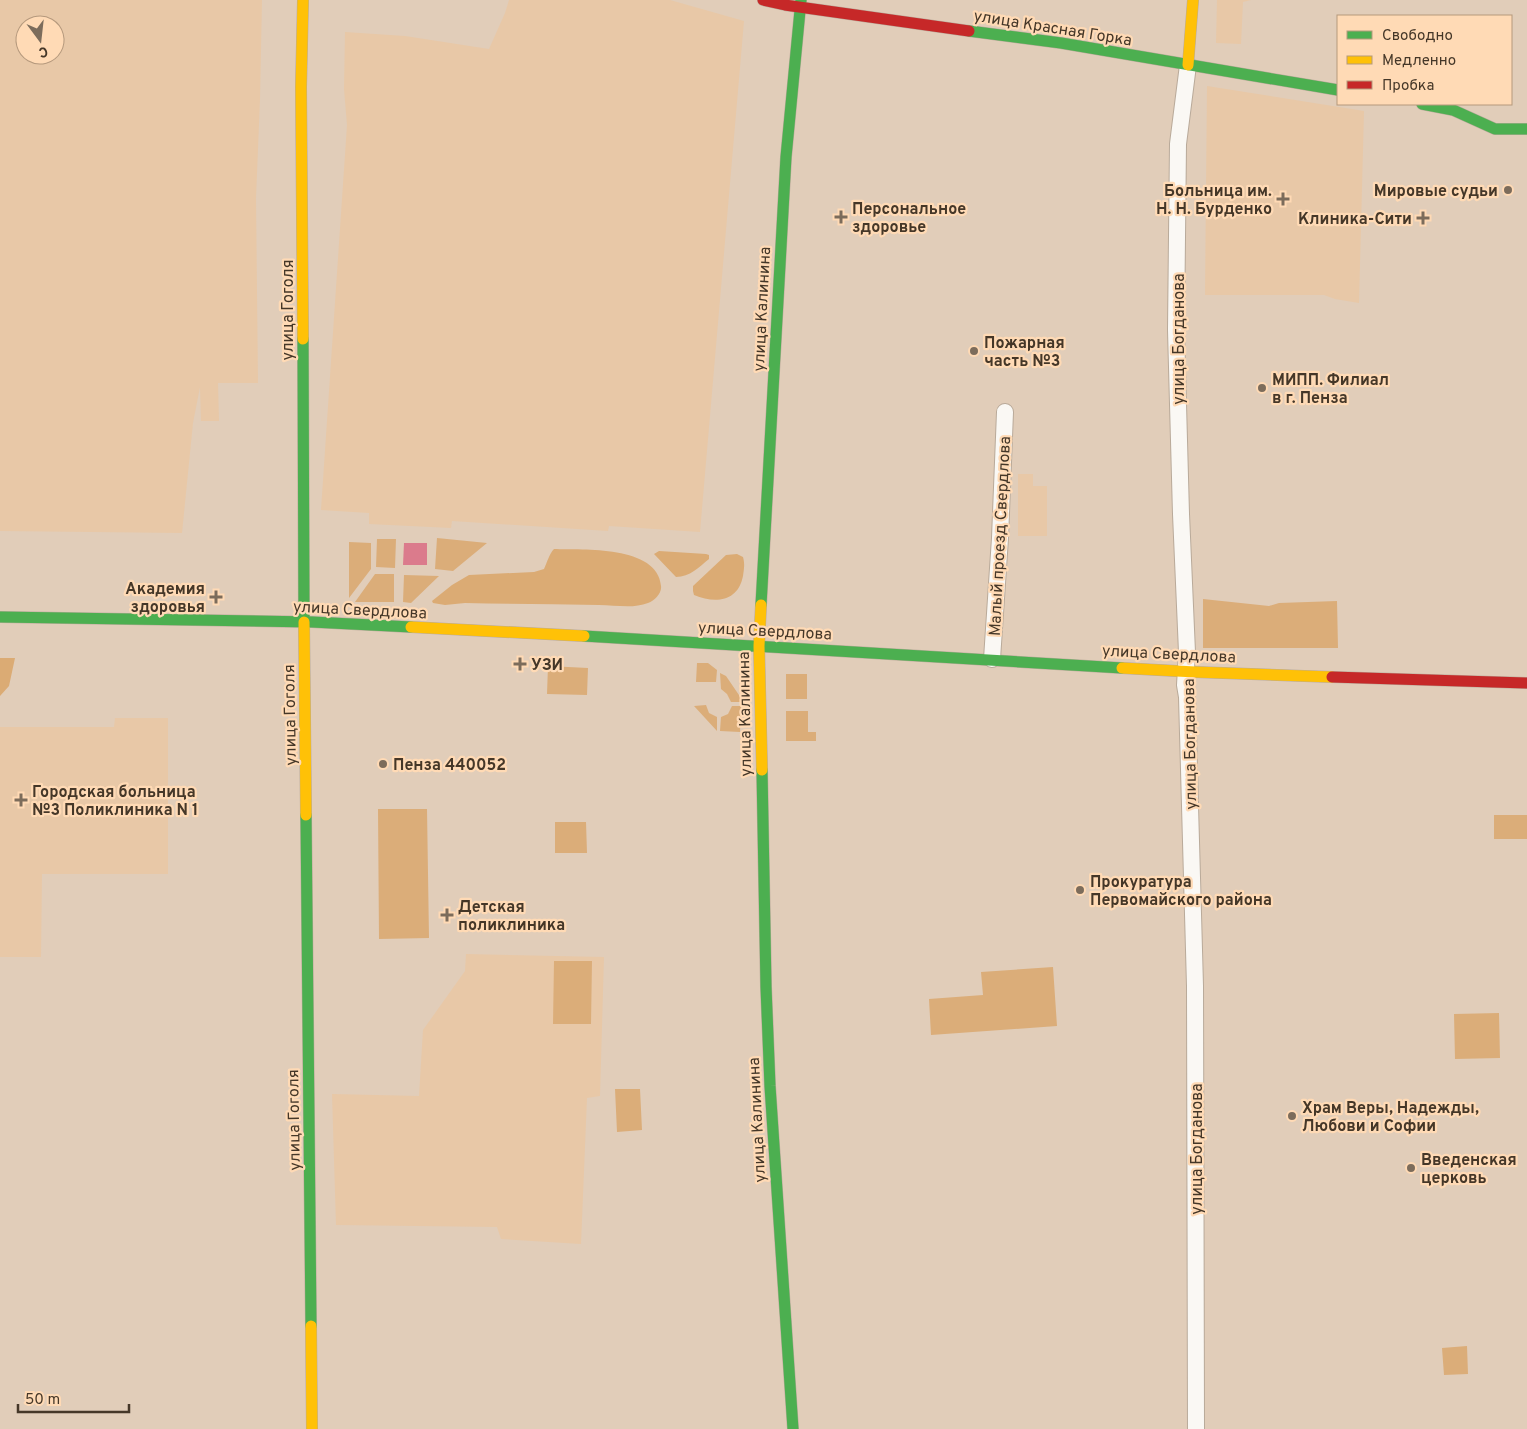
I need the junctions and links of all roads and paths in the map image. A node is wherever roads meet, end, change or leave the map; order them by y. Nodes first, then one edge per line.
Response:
1 (303, 0) edge
2 (763, 0) edge
3 (1192, 0) edge
4 (801, 4) edge
5 (1188, 65) junction
6 (1337, 90) edge
7 (1428, 105) edge
8 (1527, 129) edge
9 (1005, 412) dead end
10 (0, 616) edge
11 (304, 622) junction
12 (759, 646) junction
13 (992, 659) junction
14 (1187, 671) junction
15 (1527, 683) edge
16 (312, 1429) edge
17 (793, 1429) edge
18 (1196, 1429) edge

1 - 11 main road, улица Гоголя
2 - 4 main road, улица Красная Горка
3 - 5 main road, улица Богданова
4 - 5 main road, улица Красная Горка
4 - 12 main road, улица Калинина
5 - 6 main road, улица Красная Горка
5 - 14 street, улица Богданова
7 - 8 main road
9 - 13 street, Малый проезд Свердлова
10 - 11 main road, улица Свердлова
11 - 12 main road, улица Свердлова
11 - 16 main road, улица Гоголя
12 - 13 main road, улица Свердлова
12 - 17 main road, улица Калинина
13 - 14 main road, улица Свердлова
14 - 15 main road, улица Свердлова
14 - 18 street, улица Богданова

